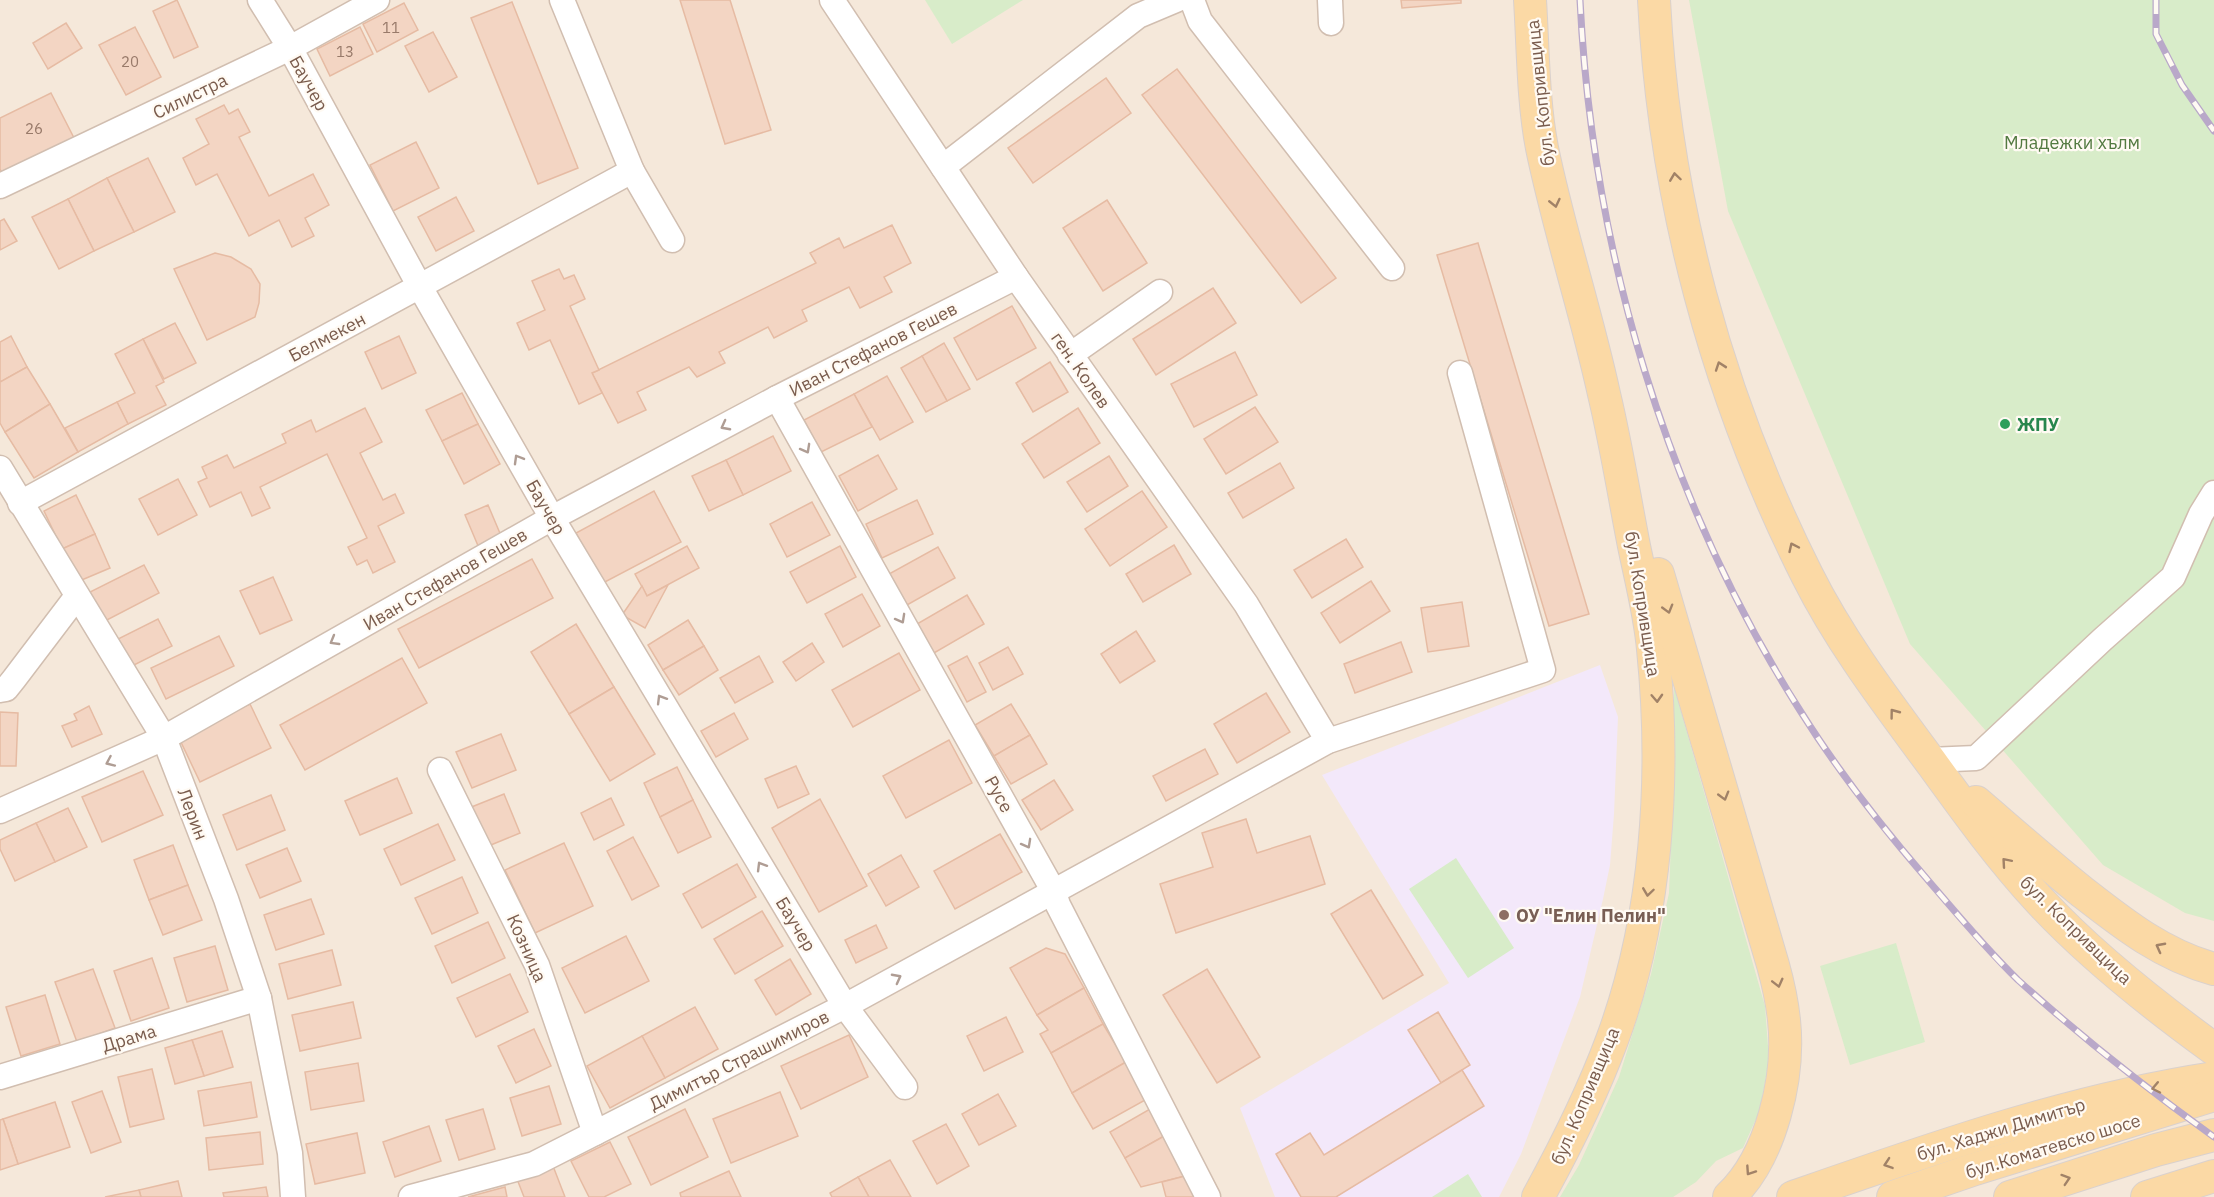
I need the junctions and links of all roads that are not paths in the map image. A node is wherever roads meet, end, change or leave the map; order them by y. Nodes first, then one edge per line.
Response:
1 (260, 0) edge
2 (377, 0) edge
3 (562, 0) edge
4 (832, 0) edge
5 (1176, 0) edge
6 (1192, 0) edge
7 (1530, 0) edge
8 (1654, 0) edge
9 (290, 48) junction
10 (943, 167) junction
11 (633, 171) junction
12 (0, 186) edge
13 (672, 240) dead end
14 (1392, 268) dead end
15 (1016, 277) junction
16 (420, 287) junction
17 (1160, 292) dead end
18 (1070, 355) junction
19 (1460, 373) dead end
20 (1604, 392) junction
21 (777, 398) junction
22 (0, 468) edge
23 (2214, 493) edge
24 (20, 503) junction
25 (552, 518) junction
26 (77, 596) junction
27 (0, 690) edge
28 (164, 738) junction
29 (1328, 741) junction
30 (1929, 760) junction
31 (440, 770) dead end
32 (0, 811) edge
33 (1054, 892) junction
34 (2214, 969) edge
35 (259, 998) junction
36 (845, 1006) junction
37 (2214, 1049) edge
38 (0, 1077) edge
39 (2214, 1078) edge
40 (905, 1087) dead end
41 (2214, 1095) edge
42 (595, 1133) junction
43 (2214, 1135) edge
44 (2214, 1176) edge
45 (293, 1197) edge
46 (411, 1197) edge
47 (1208, 1197) edge
48 (1538, 1197) edge
49 (1729, 1197) edge
50 (1793, 1197) edge
51 (1893, 1197) edge
52 (2010, 1197) edge
53 (2147, 1197) edge

1 - 9 street, Баучер
2 - 9 street, Силистра
3 - 11 street
4 - 10 street, ген. Колев
5 - 10 street
6 - 14 street
7 -> 20 main road, бул. Копривщица
30 -> 8 main road, бул. Копривщица
9 - 12 street, Силистра
9 - 16 street, Баучер
10 - 15 street, ген. Колев
11 - 13 street
11 - 16 street, Белмекен
15 - 18 street, ген. Колев
15 - 21 street, Иван Стефанов Гешев
16 - 24 street, Белмекен
25 -> 16 street, Баучер
17 - 18 street
18 - 29 street, ген. Колев
19 - 29 street, Димитър Страшимиров
20 -> 48 main road, бул. Копривщица
20 -> 49 main road
21 -> 25 street, Иван Стефанов Гешев
21 -> 33 street, Русе
22 - 24 street, Лерин
23 - 30 street
24 - 26 street, Лерин
25 -> 28 street, Иван Стефанов Гешев
36 -> 25 street, Баучер
26 - 27 street
26 - 28 street, Лерин
28 -> 32 street, Иван Стефанов Гешев
28 - 35 street, Лерин
29 - 33 street, Димитър Страшимиров
34 -> 30 main road
37 -> 30 main road, бул. Копривщица
31 - 42 street, Козница
36 -> 33 street, Димитър Страшимиров
33 - 47 street, Русе
35 - 38 street, Драма
35 - 45 street, Лерин
36 - 40 street, Баучер
36 - 42 street, Димитър Страшимиров
39 -> 50 main road, бул. Хаджи Димитър
41 - 51 main road, бул.Коматевско шосе
42 - 46 street, Димитър Страшимиров
52 -> 43 main road
44 - 53 main road

